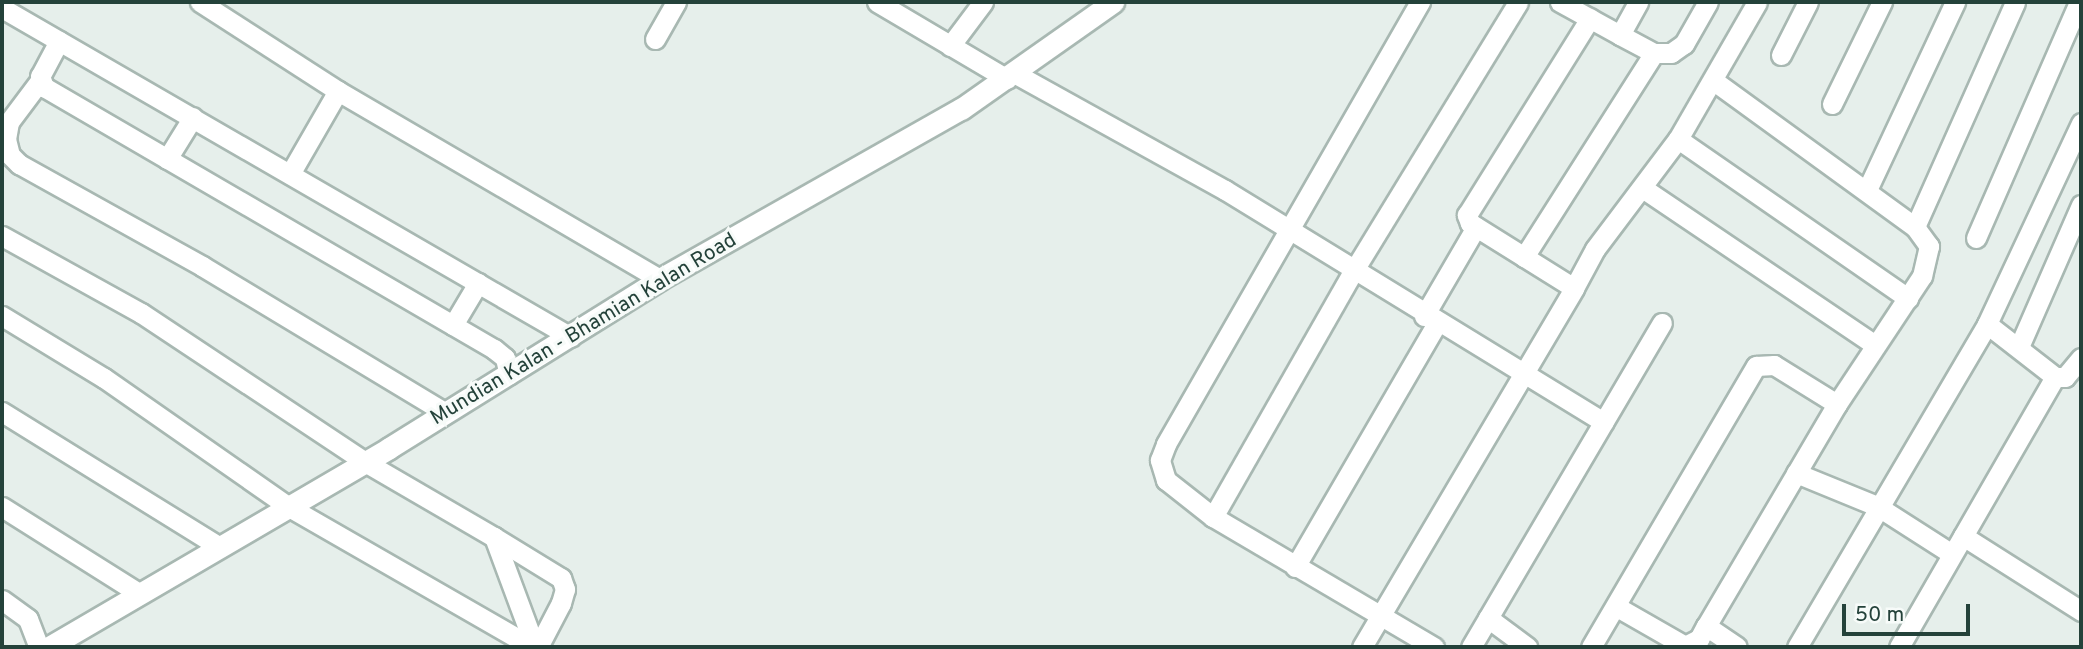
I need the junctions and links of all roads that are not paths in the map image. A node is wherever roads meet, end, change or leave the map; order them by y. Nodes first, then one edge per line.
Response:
1 (5, 2) edge
2 (200, 2) edge
3 (877, 2) edge
4 (983, 2) edge
5 (1113, 2) edge
6 (1420, 2) edge
7 (1518, 2) edge
8 (1560, 2) edge
9 (1638, 2) edge
10 (1708, 2) edge
11 (1757, 2) edge
12 (1808, 2) edge
13 (1882, 2) edge
14 (1955, 2) edge
15 (2015, 2) edge
16 (2079, 2) edge
17 (674, 3) edge
18 (2, 8) edge
19 (1590, 18) junction
20 (1620, 35) junction
21 (655, 39) dead end
22 (60, 41) junction
23 (950, 46) junction
24 (1654, 53) junction
25 (1781, 55) dead end
26 (1011, 76) junction
27 (1714, 81) junction
28 (39, 82) junction
29 (338, 91) junction
30 (1832, 104) dead end
31 (193, 117) junction
32 (2081, 123) edge
33 (1678, 139) junction
34 (167, 159) junction
35 (290, 174) junction
36 (1644, 189) junction
37 (1867, 190) junction
38 (2081, 205) edge
39 (1476, 227) junction
40 (1915, 227) junction
41 (1291, 230) junction
42 (2, 236) edge
43 (1976, 238) dead end
44 (1524, 257) junction
45 (1354, 270) junction
46 (660, 279) junction
47 (478, 283) junction
48 (1574, 288) junction
49 (1908, 298) junction
50 (2, 316) edge
51 (1430, 319) junction
52 (1662, 324) dead end
53 (1987, 324) junction
54 (453, 325) junction
55 (571, 337) junction
56 (1875, 345) junction
57 (2019, 346) junction
58 (2081, 358) edge
59 (1522, 370) junction
60 (509, 375) junction
61 (2055, 377) junction
62 (1836, 404) junction
63 (2, 412) edge
64 (446, 413) junction
65 (1604, 422) junction
66 (365, 462) junction
67 (1796, 473) junction
68 (1877, 506) junction
69 (2, 507) edge
70 (289, 507) junction
71 (1213, 517) junction
72 (1962, 536) junction
73 (494, 537) junction
74 (220, 547) junction
75 (1952, 554) junction
76 (1296, 567) junction
77 (140, 594) junction
78 (2, 600) edge
79 (1617, 607) junction
80 (2081, 611) edge
81 (1380, 615) junction
82 (1488, 618) junction
83 (1706, 626) junction
84 (39, 647) edge
85 (49, 647) edge
86 (535, 647) edge
87 (1362, 647) edge
88 (1434, 647) edge
89 (1471, 647) edge
90 (1527, 647) edge
91 (1591, 647) edge
92 (1737, 647) edge
93 (1797, 647) edge
94 (1899, 647) edge

1 - 18 street
2 - 29 street
3 - 23 street
4 - 23 street
5 - 26 street, Mundian Kalan - Bhamian Kalan Road
6 - 41 street
7 - 45 street
8 - 19 street
9 - 20 street
10 - 24 street
11 - 27 street
12 - 25 street
13 - 30 street
14 - 37 street
15 - 40 street
16 - 43 street
17 - 21 street
18 - 22 street
19 - 20 street
19 - 39 street
20 - 24 street
22 - 28 street
22 - 31 street
23 - 26 street
24 - 44 street
26 - 41 street
26 - 46 street, Mundian Kalan - Bhamian Kalan Road
27 - 33 street
27 - 37 street
28 - 34 street
28 - 64 street
29 - 35 street
29 - 46 street
31 - 34 street
31 - 35 street
32 - 53 street
33 - 36 street
33 - 49 street
34 - 54 street
35 - 47 street
36 - 48 street
36 - 56 street
37 - 40 street
38 - 57 street
39 - 44 street
39 - 51 street
40 - 49 street
41 - 45 street
41 - 71 street
42 - 66 street
44 - 48 street
45 - 51 street
45 - 71 street
46 - 55 street, Mundian Kalan - Bhamian Kalan Road
47 - 54 street
47 - 55 street
48 - 59 street
49 - 56 street
50 - 70 street
51 - 59 street
51 - 76 street
52 - 65 street
53 - 57 street
53 - 68 street
54 - 60 street
55 - 60 street, Mundian Kalan - Bhamian Kalan Road
56 - 62 street
57 - 61 street
58 - 61 street
59 - 65 street
59 - 81 street
60 - 64 street, Mundian Kalan - Bhamian Kalan Road
61 - 72 street
62 - 67 street
62 - 79 street
63 - 74 street
64 - 66 street, Mundian Kalan - Bhamian Kalan Road
65 - 82 street
66 - 70 street, Mundian Kalan - Bhamian Kalan Road
66 - 73 street
67 - 68 street
67 - 83 street
68 - 75 street
68 - 93 street
69 - 77 street
70 - 74 street, Mundian Kalan - Bhamian Kalan Road
70 - 86 street
71 - 76 street
72 - 75 street
72 - 80 street
73 - 86 street
73 - 86 street
74 - 77 street, Mundian Kalan - Bhamian Kalan Road
75 - 94 street
76 - 81 street
77 - 85 street, Mundian Kalan - Bhamian Kalan Road
78 - 84 street
79 - 83 street
79 - 91 street
81 - 87 street
81 - 88 street
82 - 89 street
82 - 90 street
83 - 92 street

